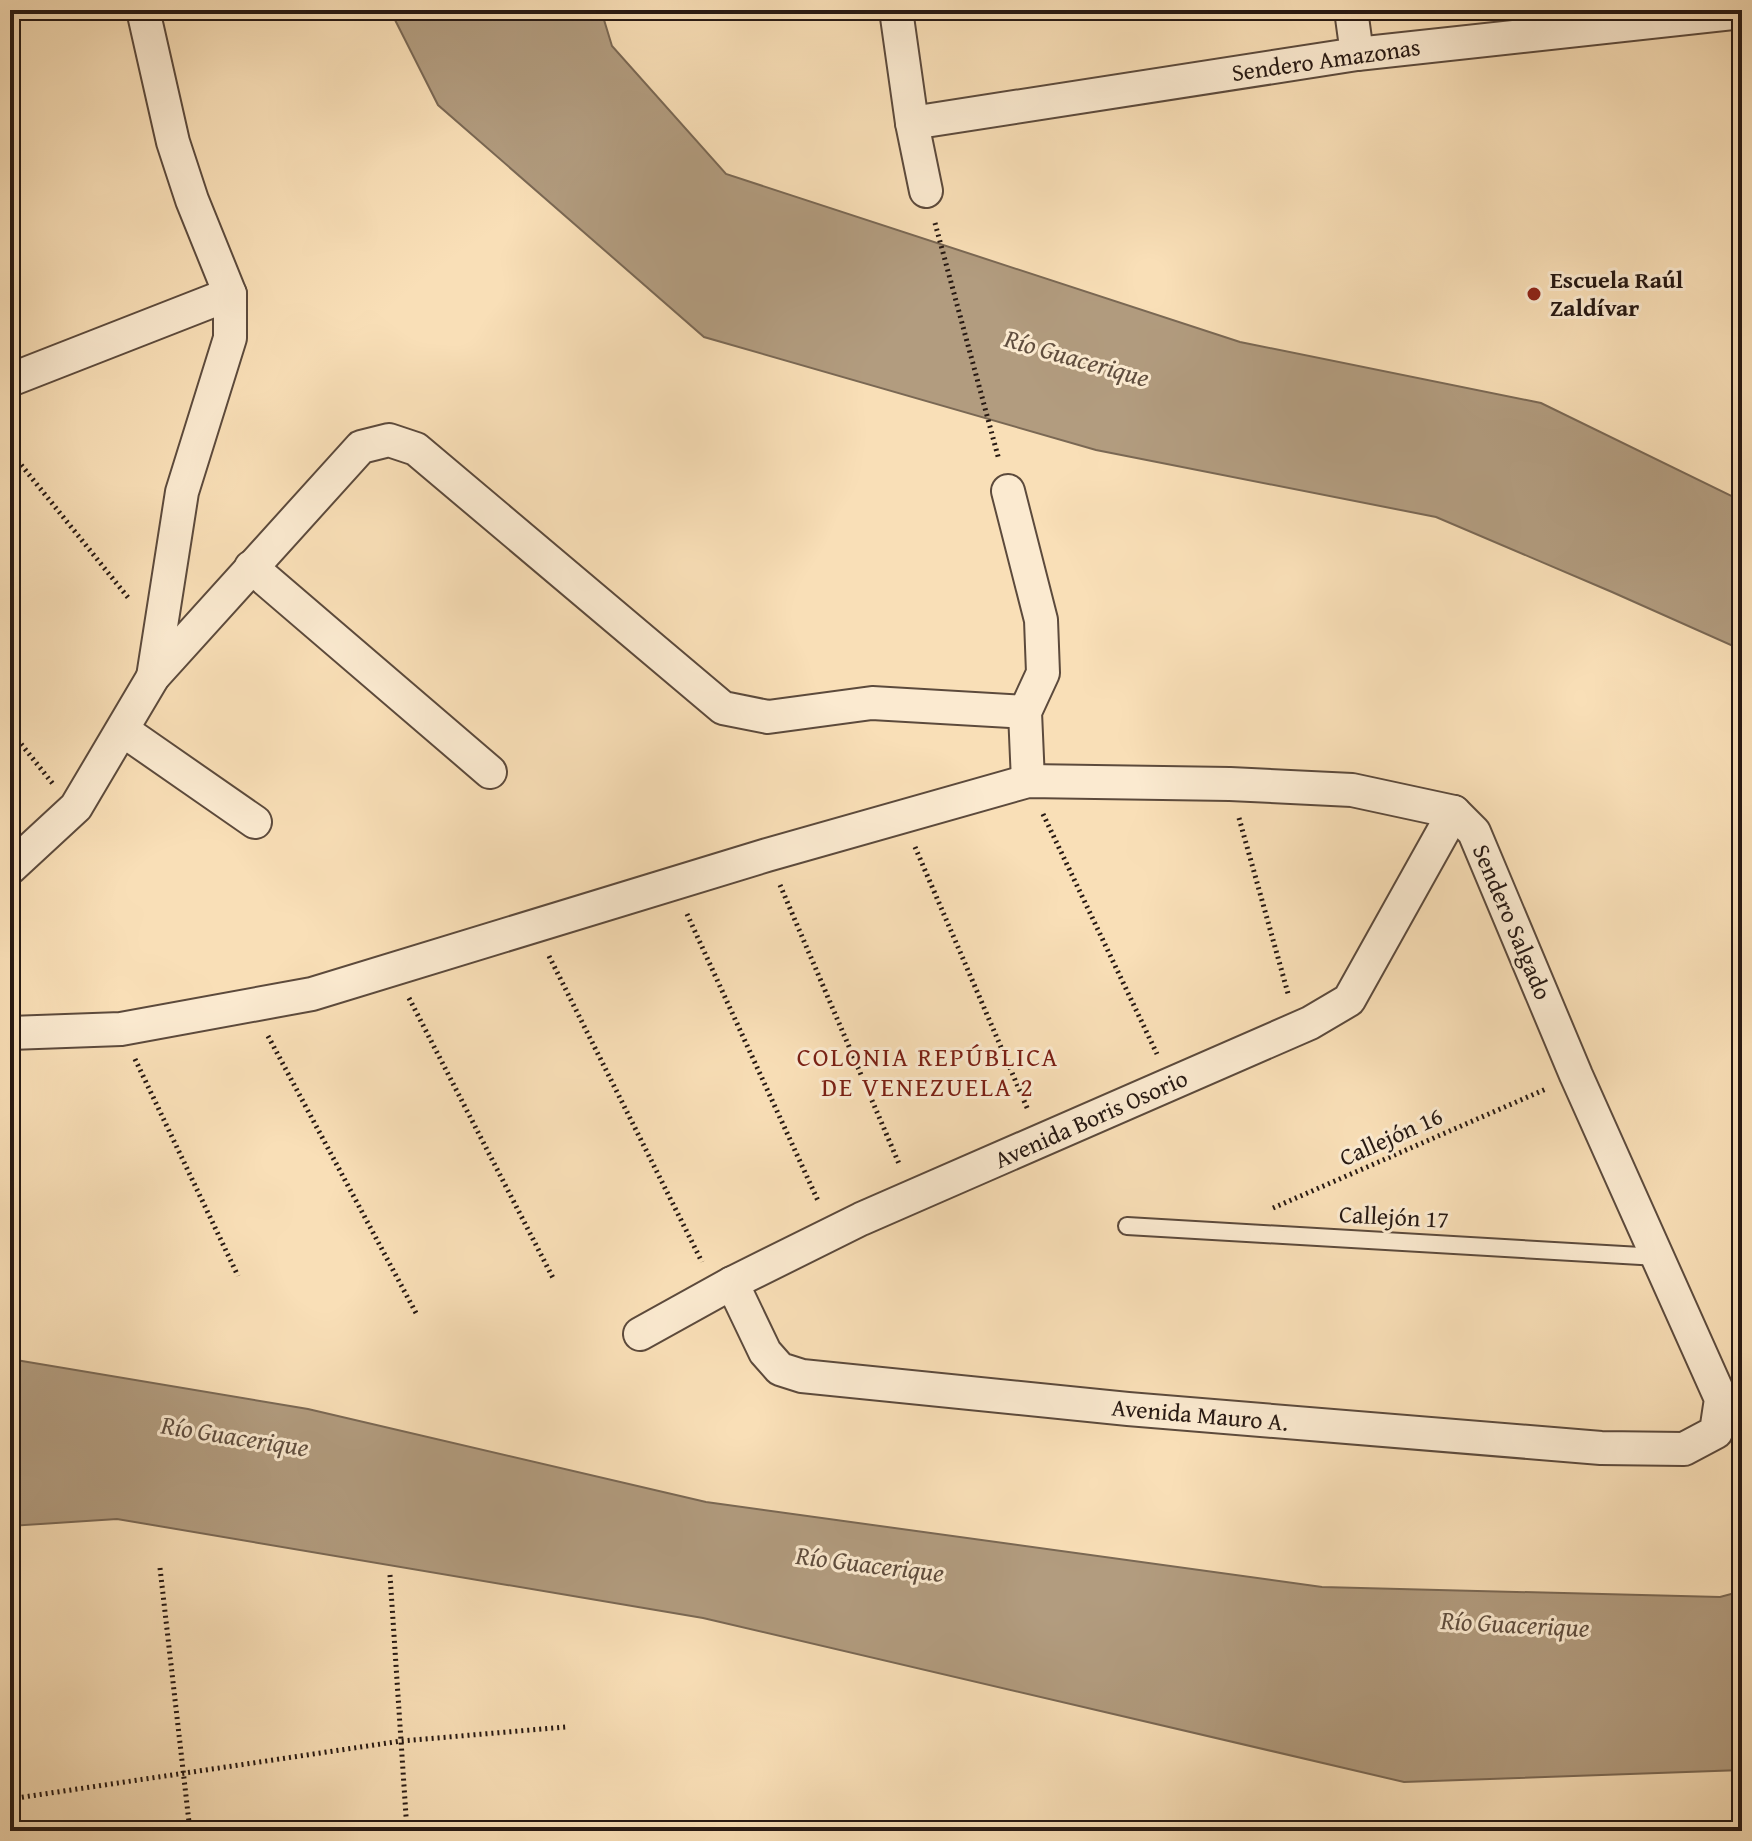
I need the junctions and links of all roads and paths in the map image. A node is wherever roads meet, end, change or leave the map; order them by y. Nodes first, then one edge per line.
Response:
1 (143, 10) edge
2 (896, 10) edge
3 (1351, 10) edge
4 (1742, 12) edge
5 (1357, 54) junction
6 (912, 123) junction
7 (926, 191) joint
8 (230, 294) junction
9 (10, 380) edge
10 (10, 451) edge
11 (1008, 491) joint
12 (251, 567) junction
13 (160, 636) junction
14 (153, 677) junction
15 (1025, 712) junction
16 (10, 730) edge
17 (124, 731) junction
18 (490, 772) dead end
19 (1028, 781) junction
20 (1230, 784) junction
21 (74, 810) junction
22 (1454, 812) junction
23 (902, 816) junction
24 (255, 822) dead end
25 (767, 855) junction
26 (10, 868) edge
27 (673, 884) junction
28 (534, 927) junction
29 (394, 969) junction
30 (252, 1006) junction
31 (121, 1029) junction
32 (1298, 1029) junction
33 (10, 1033) edge
34 (1576, 1075) junction
35 (1171, 1084) junction
36 (1041, 1141) junction
37 (913, 1197) junction
38 (1127, 1226) dead end
39 (1220, 1231) junction
40 (833, 1233) junction
41 (1658, 1257) junction
42 (238, 1276) dead end
43 (553, 1278) dead end
44 (724, 1287) junction
45 (416, 1313) dead end
46 (640, 1334) dead end
47 (1716, 1432) joint
48 (160, 1568) dead end
49 (390, 1575) dead end
50 (566, 1727) dead end
51 (401, 1741) junction
52 (183, 1772) junction
53 (10, 1799) edge
54 (190, 1831) edge
55 (407, 1831) edge

1 - 8 street
2 - 6 street
3 - 5 street
4 - 5 street, Sendero Amazonas
5 - 6 street, Sendero Amazonas
6 - 7 street
7 - 11 path
8 - 9 street
8 - 13 street
10 - 13 path
11 - 15 street
12 - 14 street
12 - 15 street
12 - 18 street
13 - 14 street
14 - 17 street
15 - 19 street
16 - 21 path
17 - 21 street
17 - 24 street
19 - 20 street
19 - 23 street
19 - 35 path
20 - 22 street
20 - 32 path
21 - 26 street
22 - 32 street, Avenida Boris Osorio
22 - 34 street, Sendero Salgado
23 - 25 street
23 - 36 path
25 - 27 street
25 - 37 path
27 - 28 street
27 - 40 path
28 - 29 street
28 - 44 path
29 - 30 street
29 - 43 path
30 - 31 street
30 - 45 path
31 - 33 street
31 - 42 path
32 - 35 street, Avenida Boris Osorio
34 - 39 path, Callejón 16
34 - 41 street, Sendero Salgado
35 - 36 street, Avenida Boris Osorio
36 - 37 street, Avenida Boris Osorio
37 - 40 street, Avenida Boris Osorio
38 - 39 lane, Callejón 17
39 - 41 lane, Callejón 17
40 - 44 street, Avenida Boris Osorio
41 - 47 street, Sendero Salgado
44 - 46 street, Avenida Boris Osorio
44 - 47 street, Avenida Mauro A.
48 - 52 path
49 - 51 path
50 - 51 path
51 - 52 path
51 - 55 path
52 - 53 path
52 - 54 path

